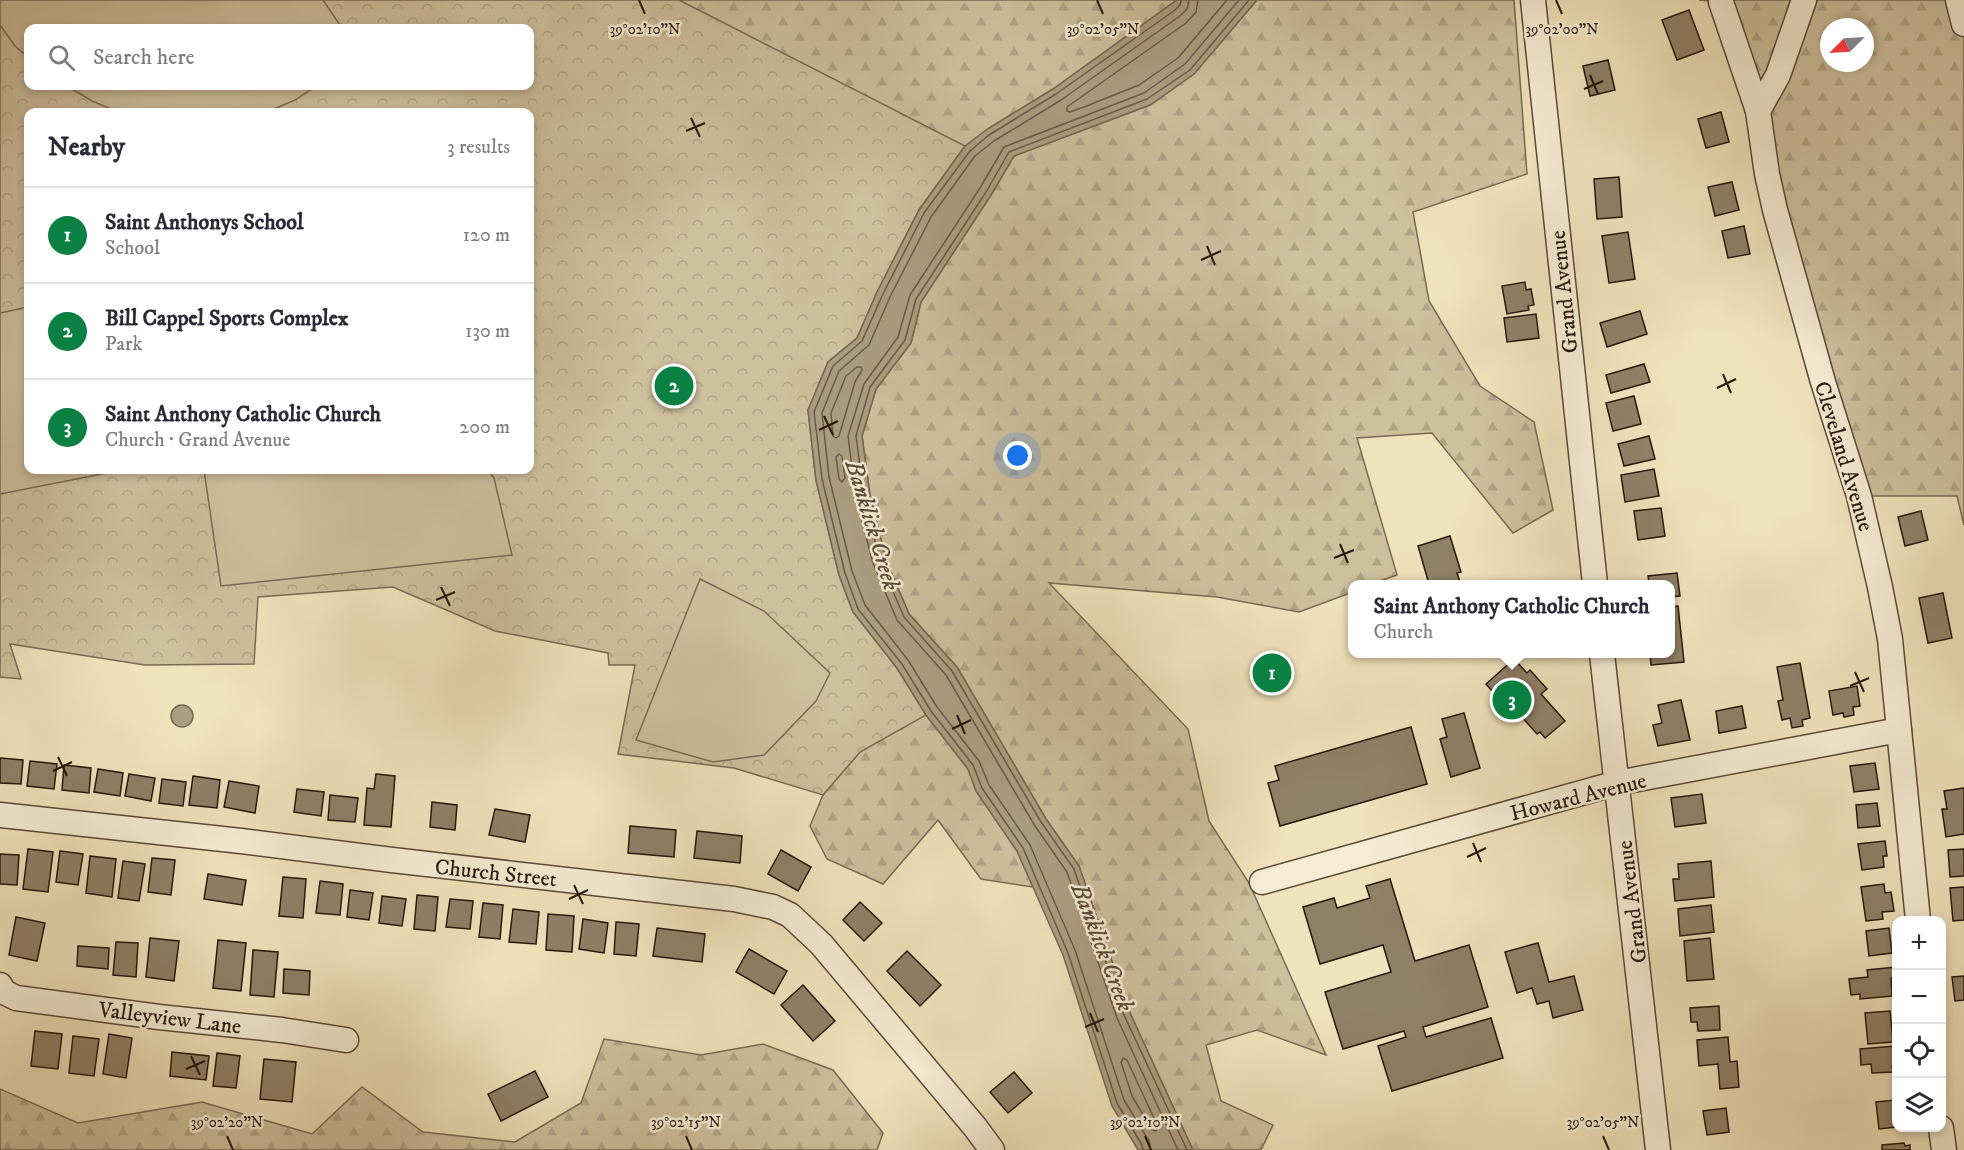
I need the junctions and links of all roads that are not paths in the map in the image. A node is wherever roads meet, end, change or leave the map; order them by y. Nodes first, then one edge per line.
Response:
1 (1533, 0) edge
2 (1804, 0) edge
3 (1958, 0) edge
4 (1721, 2) dead end
5 (1964, 24) edge
6 (1758, 111) junction
7 (1594, 580) edge
8 (1602, 658) edge
9 (1899, 730) junction
10 (1617, 783) junction
11 (0, 815) edge
12 (1262, 882) dead end
13 (1918, 916) edge
14 (0, 985) edge
15 (346, 1040) dead end
16 (1942, 1132) edge
17 (992, 1150) edge
18 (1658, 1150) edge
19 (1944, 1150) edge

1 - 7 street, Grand Avenue
2 - 6 street
3 - 5 street
4 - 6 street, Cleveland Avenue
6 - 9 street, Cleveland Avenue
8 - 10 street, Grand Avenue
9 - 10 street, Howard Avenue
9 - 13 street, Cleveland Avenue
10 - 12 street, Howard Avenue
10 - 18 street, Grand Avenue
11 - 17 street, Church Street
14 - 15 street, Valleyview Lane
16 - 19 street

